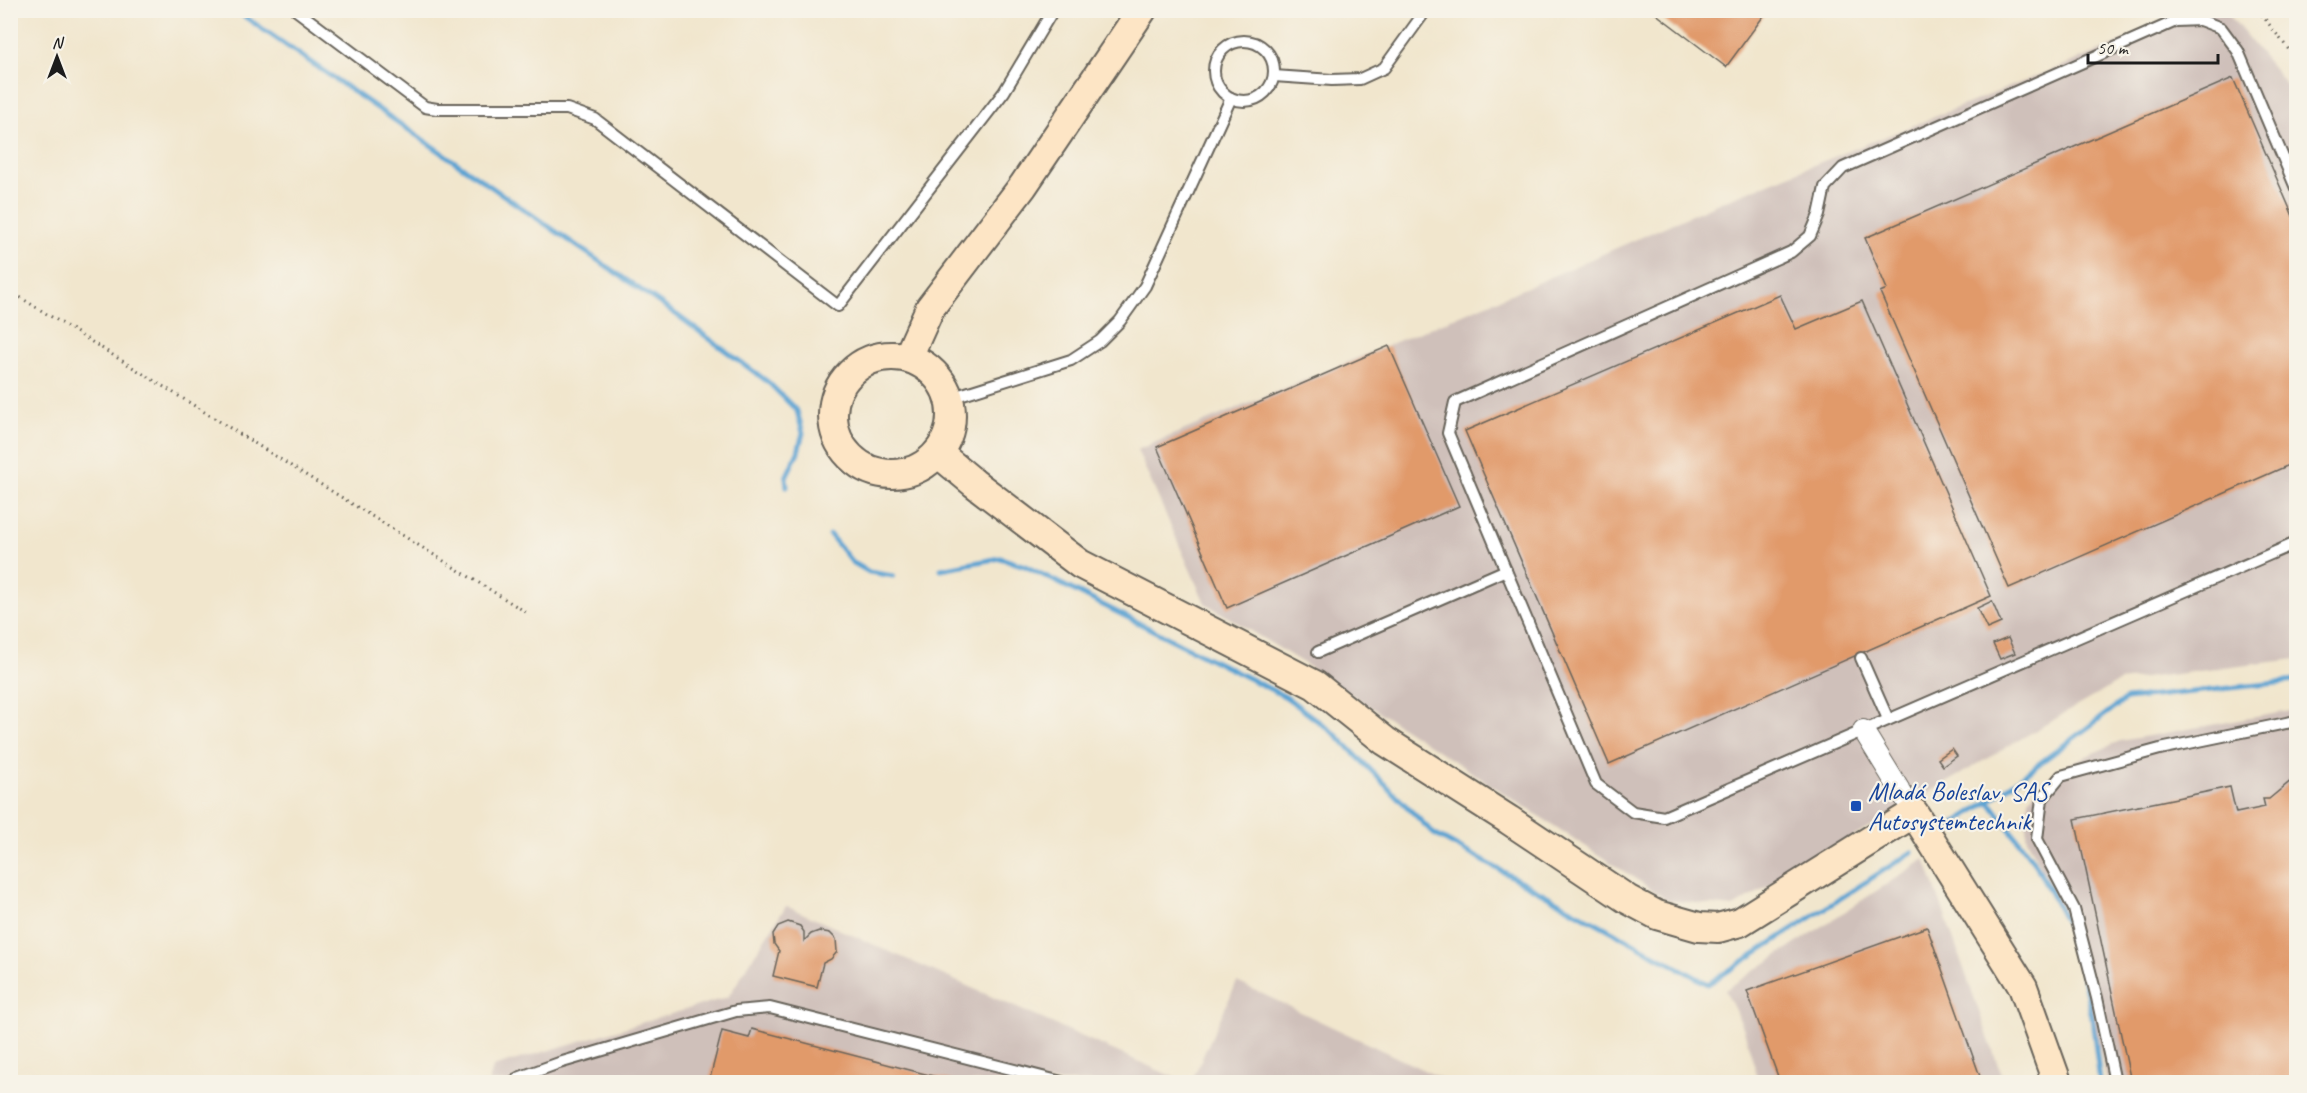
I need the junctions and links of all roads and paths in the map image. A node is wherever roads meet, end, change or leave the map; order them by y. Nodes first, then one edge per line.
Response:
1 (296, 10) edge
2 (1053, 10) edge
3 (1142, 10) edge
4 (1426, 10) edge
5 (2258, 10) edge
6 (2296, 59) edge
7 (1274, 76) junction
8 (1231, 98) junction
9 (2296, 188) edge
10 (10, 291) edge
11 (908, 357) junction
12 (950, 398) junction
13 (938, 453) junction
14 (2296, 543) edge
15 (1506, 570) junction
16 (529, 614) dead end
17 (1318, 652) dead end
18 (1861, 658) dead end
19 (1888, 719) junction
20 (2296, 721) edge
21 (1863, 730) junction
22 (1914, 813) junction
23 (515, 1083) edge
24 (1062, 1083) edge
25 (2057, 1083) edge
26 (2115, 1083) edge

1 - 2 lane
3 - 11 street
4 - 7 lane
5 - 6 path
7 - 8 lane
7 - 8 lane
8 - 12 lane
9 - 15 lane
10 - 16 path
11 - 12 street
11 - 13 street
12 - 13 street
13 - 22 street
14 - 19 lane
15 - 17 lane
15 - 21 lane
18 - 19 lane
19 - 21 lane
20 - 26 lane
21 - 22 street
22 - 25 street
23 - 24 lane

